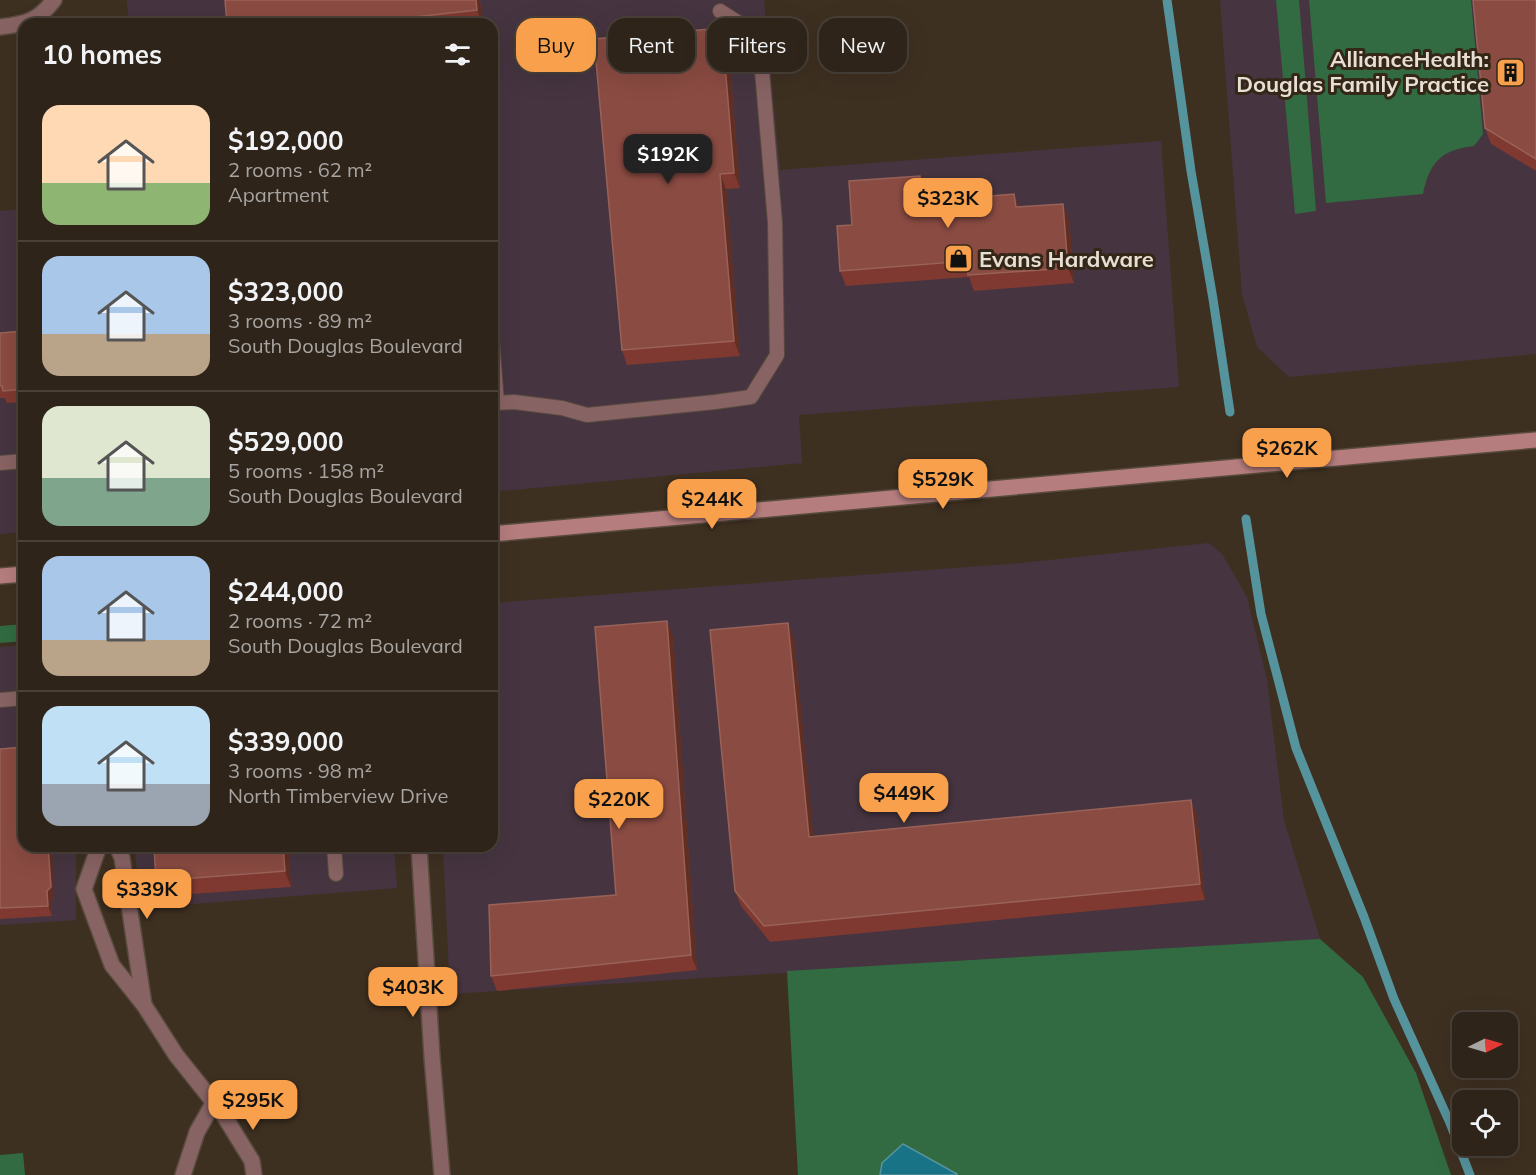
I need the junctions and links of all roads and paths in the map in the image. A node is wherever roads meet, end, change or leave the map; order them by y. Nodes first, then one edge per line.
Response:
1 (54, 0) edge
2 (720, 11) dead end
3 (35, 18) edge
4 (18, 24) edge
5 (0, 27) edge
6 (498, 403) edge
7 (1536, 441) edge
8 (18, 462) edge
9 (0, 463) edge
10 (498, 533) edge
11 (18, 574) edge
12 (0, 576) edge
13 (18, 698) edge
14 (0, 700) edge
15 (97, 852) edge
16 (120, 852) edge
17 (334, 852) edge
18 (419, 852) edge
19 (336, 874) dead end
20 (144, 1005) junction
21 (214, 1102) junction
22 (183, 1175) edge
23 (254, 1175) edge
24 (442, 1175) edge

1 - 3 street
2 - 6 lane
4 - 5 street
7 - 10 main road
8 - 9 lane
11 - 12 main road
13 - 14 lane
15 - 20 street
16 - 20 street
17 - 19 lane
18 - 24 street
20 - 21 street
21 - 22 street
21 - 23 street

